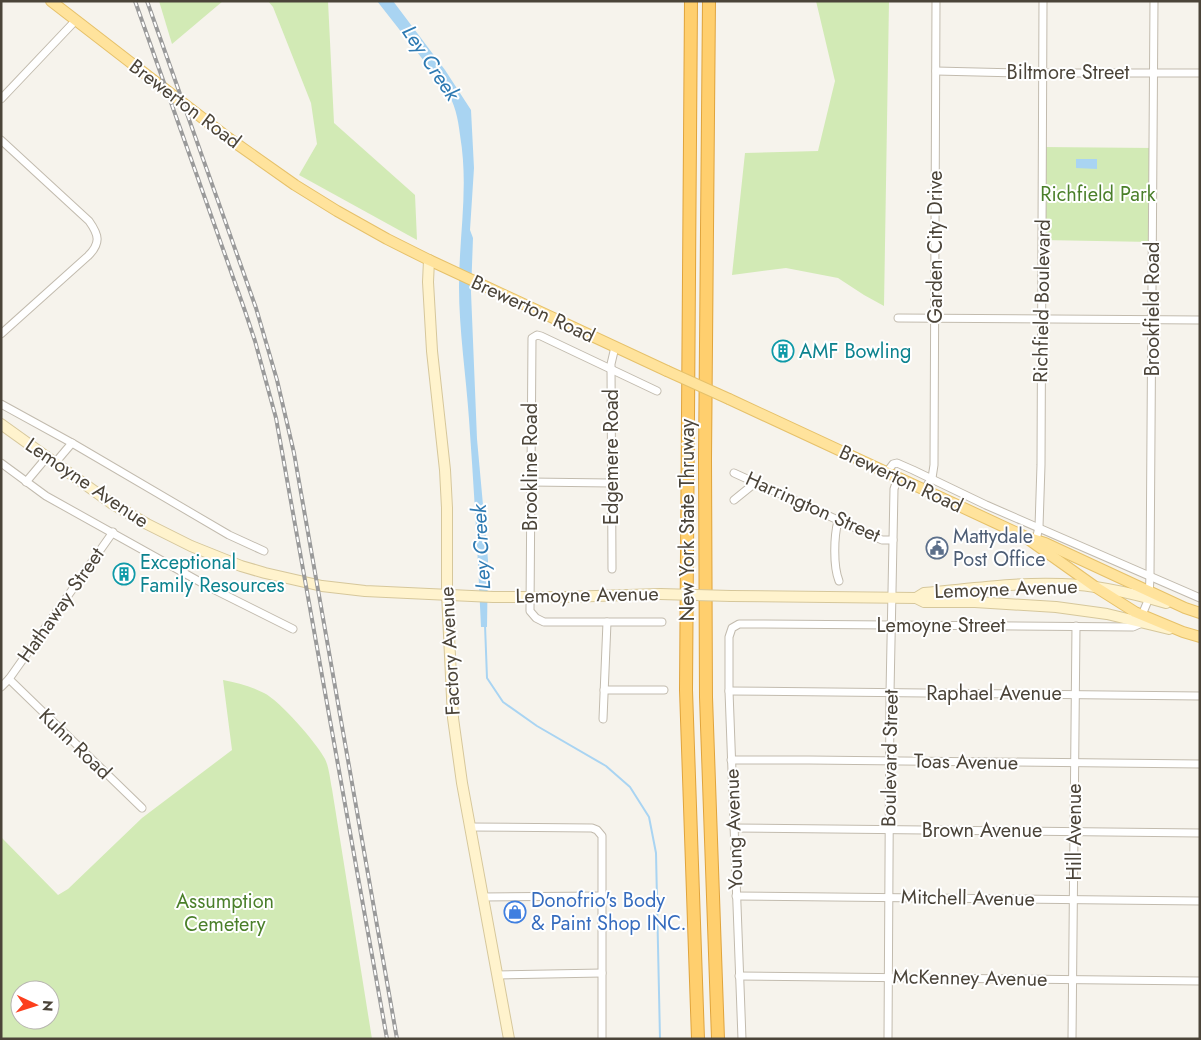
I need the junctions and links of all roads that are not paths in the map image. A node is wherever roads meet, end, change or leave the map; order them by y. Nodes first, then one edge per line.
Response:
1 (51, 1) edge
2 (691, 1) edge
3 (710, 1) edge
4 (936, 1) edge
5 (1044, 1) edge
6 (1154, 1) edge
7 (76, 20) junction
8 (936, 71) junction
9 (1043, 73) junction
10 (1153, 73) junction
11 (1200, 73) edge
12 (1, 99) edge
13 (1, 140) edge
14 (429, 260) junction
15 (934, 317) junction
16 (898, 318) dead end
17 (1041, 319) junction
18 (1152, 319) junction
19 (1200, 320) edge
20 (1, 334) edge
21 (615, 347) junction
22 (611, 369) junction
23 (657, 391) dead end
24 (1, 404) edge
25 (1, 424) edge
26 (72, 443) junction
27 (51, 460) junction
28 (1, 463) edge
29 (887, 472) junction
30 (734, 473) dead end
31 (898, 477) junction
32 (932, 478) junction
33 (26, 482) junction
34 (530, 482) junction
35 (611, 483) junction
36 (755, 483) junction
37 (924, 490) junction
38 (734, 500) dead end
39 (838, 520) junction
40 (1039, 527) junction
41 (114, 532) junction
42 (1031, 539) junction
43 (893, 540) junction
44 (264, 551) dead end
45 (612, 569) dead end
46 (1150, 576) junction
47 (839, 581) dead end
48 (1094, 586) junction
49 (447, 594) junction
50 (1149, 594) junction
51 (529, 596) junction
52 (892, 598) junction
53 (916, 598) junction
54 (1200, 598) edge
55 (1200, 613) edge
56 (1142, 619) junction
57 (607, 622) junction
58 (662, 622) dead end
59 (739, 624) joint
60 (891, 625) junction
61 (1076, 626) junction
62 (293, 629) dead end
63 (1200, 637) edge
64 (9, 679) junction
65 (1, 687) edge
66 (604, 690) junction
67 (664, 690) dead end
68 (729, 691) junction
69 (890, 692) junction
70 (1076, 694) junction
71 (1200, 696) edge
72 (603, 719) dead end
73 (731, 760) junction
74 (890, 761) junction
75 (1075, 763) junction
76 (1200, 764) edge
77 (142, 808) dead end
78 (470, 828) junction
79 (734, 828) junction
80 (889, 830) junction
81 (1074, 831) junction
82 (1200, 833) edge
83 (602, 896) junction
84 (736, 896) junction
85 (483, 897) junction
86 (889, 897) junction
87 (1074, 899) junction
88 (1200, 901) edge
89 (602, 973) junction
90 (497, 975) junction
91 (739, 976) junction
92 (888, 977) junction
93 (1073, 979) junction
94 (1200, 981) edge
95 (509, 1039) edge
96 (602, 1039) edge
97 (698, 1039) edge
98 (718, 1039) edge
99 (742, 1039) edge
100 (888, 1039) edge
101 (1072, 1039) edge

1 - 7 main road, Brewerton Road
2 - 97 highway, New York State Thruway
3 - 98 highway, New York State Thruway
4 - 8 street, Garden City Drive
5 - 9 street, Richfield Boulevard
6 - 10 street, Brookfield Road
7 - 12 street
7 - 14 main road, Brewerton Road
8 - 9 street, Biltmore Street
8 - 15 street, Garden City Drive
9 - 10 street, Biltmore Street
9 - 17 street, Richfield Boulevard
10 - 11 street, Biltmore Street
10 - 18 street, Brookfield Road
13 - 20 street
14 - 21 main road, Brewerton Road
14 - 49 street, Factory Avenue
15 - 16 street
15 - 17 street
15 - 32 street, Garden City Drive
17 - 18 street
17 - 40 street, Richfield Boulevard
18 - 19 street
18 - 46 street, Brookfield Road
21 - 22 street, Edgemere Road
21 - 29 main road, Brewerton Road, bridge
22 - 23 street
22 - 34 street, Brookline Road
22 - 35 street, Edgemere Road
24 - 26 street
25 - 27 street, Lemoyne Avenue
26 - 27 street
26 - 44 street
27 - 33 street
27 - 49 street, Lemoyne Avenue
28 - 33 street
29 - 31 main road, Brewerton Road
29 - 32 street
30 - 36 street, Harrington Street
31 - 37 main road, Brewerton Road
31 - 43 street, Boulevard Street
32 - 37 street, Garden City Drive
32 - 40 street
33 - 41 street
34 - 35 street
34 - 51 street, Brookline Road
35 - 45 street, Edgemere Road
36 - 38 street
36 - 39 street, Harrington Street
37 - 42 main road, Brewerton Road
39 - 43 street, Harrington Street
39 - 47 street
40 - 42 street, Richfield Boulevard
40 - 46 street
41 - 62 street
41 - 64 street, Hathaway Street
42 - 48 main road, Brewerton Road
42 - 50 main road, Brewerton Road
43 - 52 street, Boulevard Street
46 - 50 street, Brookfield Road
46 - 54 street
48 - 50 street, Lemoyne Avenue
48 - 53 street, Lemoyne Avenue
48 - 56 main road, Brewerton Road
49 - 51 street, Lemoyne Avenue
49 - 78 street, Factory Avenue
50 - 55 main road, Brewerton Road
50 - 56 street, Brookfield Road
51 - 52 street, Lemoyne Avenue, bridge
51 - 57 street, Brookline Road
52 - 53 street, Lemoyne Avenue
52 - 60 street, Boulevard Street
53 - 56 street, Lemoyne Avenue
56 - 61 street, Lemoyne Street
56 - 63 main road, Brewerton Road
57 - 58 street
57 - 66 street
59 - 60 street, Lemoyne Street
59 - 68 street, Young Avenue
60 - 61 street, Lemoyne Street
60 - 69 street, Boulevard Street
61 - 70 street, Hill Avenue
64 - 65 street, Hathaway Street
64 - 77 street, Kuhn Road
66 - 67 street
66 - 72 street
68 - 69 street, Raphael Avenue
68 - 73 street, Young Avenue
69 - 70 street, Raphael Avenue
69 - 74 street, Boulevard Street
70 - 71 street, Raphael Avenue
70 - 75 street, Hill Avenue
73 - 74 street, Toas Avenue
73 - 79 street, Young Avenue
74 - 75 street, Toas Avenue
74 - 80 street, Boulevard Street
75 - 76 street, Toas Avenue
75 - 81 street, Hill Avenue
78 - 83 street
78 - 85 street, Factory Avenue
79 - 80 street, Brown Avenue
79 - 84 street, Young Avenue
80 - 81 street, Brown Avenue
80 - 86 street, Boulevard Street
81 - 82 street, Brown Avenue
81 - 87 street, Hill Avenue
83 - 85 street
83 - 89 street
84 - 86 street, Mitchell Avenue
84 - 91 street, Young Avenue
85 - 90 street, Factory Avenue
86 - 87 street, Mitchell Avenue
86 - 92 street, Boulevard Street
87 - 88 street, Mitchell Avenue
87 - 93 street, Hill Avenue
89 - 90 street
89 - 96 street
90 - 95 street, Factory Avenue
91 - 92 street, McKenney Avenue
91 - 99 street, Young Avenue
92 - 93 street, McKenney Avenue
92 - 100 street, Boulevard Street
93 - 94 street, McKenney Avenue
93 - 101 street, Hill Avenue

